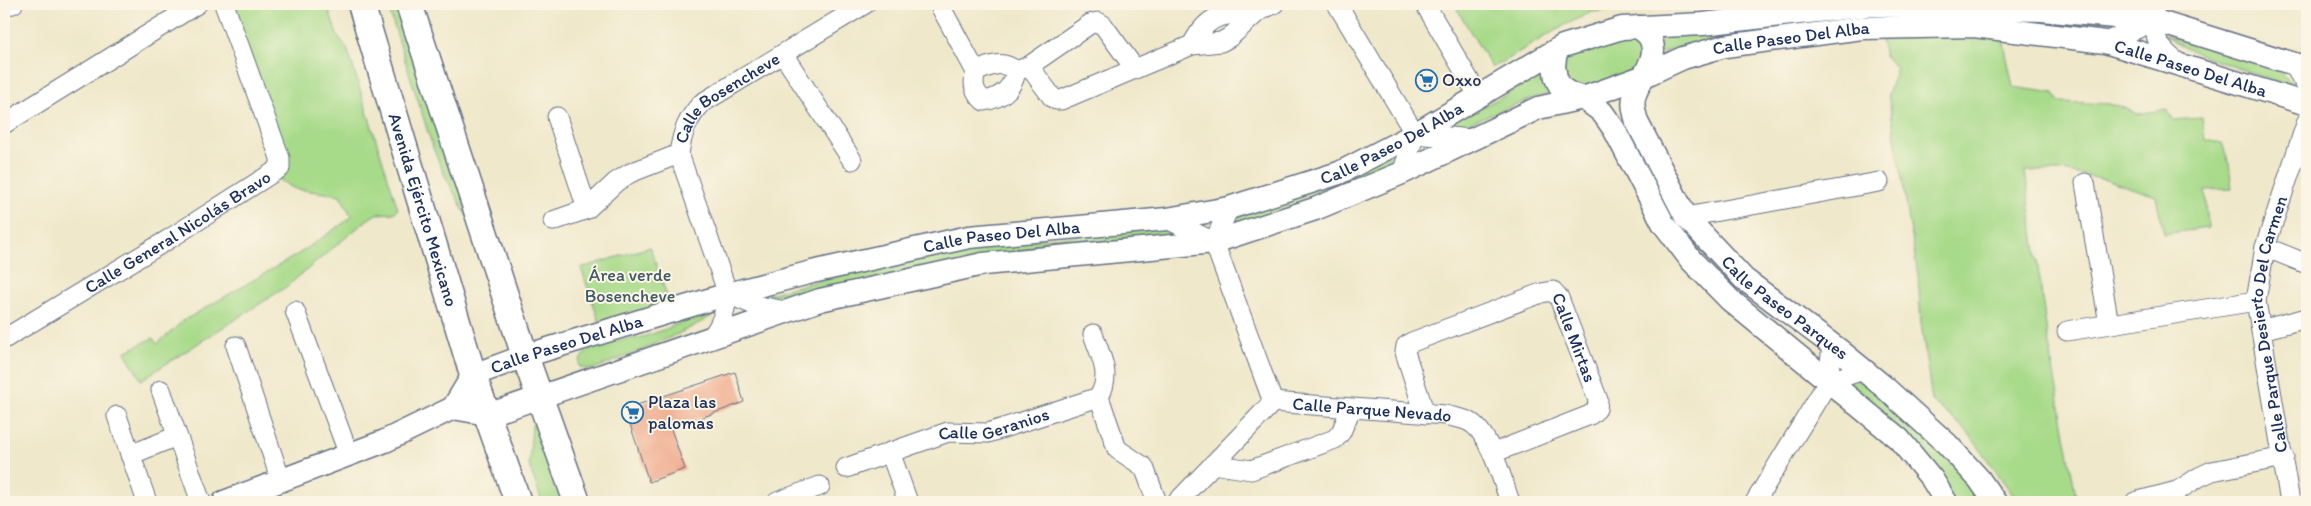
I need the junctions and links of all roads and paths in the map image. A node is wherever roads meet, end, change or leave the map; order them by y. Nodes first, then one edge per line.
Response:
1 (13, 4) edge
2 (197, 4) edge
3 (224, 4) edge
4 (361, 4) edge
5 (409, 4) edge
6 (865, 4) edge
7 (939, 4) edge
8 (1337, 4) edge
9 (1425, 4) edge
10 (4, 5) edge
11 (1267, 7) edge
12 (2154, 12) edge
13 (1639, 27) junction
14 (2105, 42) junction
15 (1556, 50) junction
16 (783, 54) junction
17 (2178, 63) junction
18 (2300, 66) edge
19 (1022, 68) junction
20 (1135, 69) junction
21 (976, 72) junction
22 (1642, 77) junction
23 (2307, 87) edge
24 (1479, 97) junction
25 (1583, 98) junction
26 (2307, 104) edge
27 (557, 117) dead end
28 (2307, 121) edge
29 (4, 124) edge
30 (1415, 134) junction
31 (1472, 139) junction
32 (679, 154) junction
33 (852, 160) dead end
34 (1402, 173) junction
35 (1879, 182) dead end
36 (2085, 184) dead end
37 (1229, 208) junction
38 (587, 209) junction
39 (1686, 217) junction
40 (1167, 218) junction
41 (553, 221) dead end
42 (1214, 242) junction
43 (2265, 247) junction
44 (2307, 264) edge
45 (728, 294) junction
46 (2256, 301) junction
47 (295, 311) dead end
48 (786, 311) junction
49 (2307, 318) edge
50 (2109, 324) junction
51 (2261, 330) junction
52 (2067, 331) dead end
53 (1093, 334) dead end
54 (713, 335) junction
55 (4, 339) edge
56 (1832, 345) junction
57 (236, 346) dead end
58 (525, 356) junction
59 (1863, 370) junction
60 (473, 375) junction
61 (1828, 382) junction
62 (161, 390) dead end
63 (1099, 397) junction
64 (540, 398) junction
65 (1273, 402) junction
66 (453, 408) junction
67 (1351, 409) junction
68 (487, 414) junction
69 (1425, 414) junction
70 (117, 416) dead end
71 (177, 436) junction
72 (890, 452) junction
73 (1493, 453) junction
74 (130, 455) junction
75 (349, 455) junction
76 (2284, 457) junction
77 (1213, 464) junction
78 (846, 468) dead end
79 (281, 481) junction
80 (820, 486) dead end
81 (147, 502) edge
82 (201, 502) edge
83 (224, 502) edge
84 (518, 502) edge
85 (577, 502) edge
86 (777, 502) edge
87 (908, 502) edge
88 (1158, 502) edge
89 (1177, 502) edge
90 (1510, 502) edge
91 (1756, 502) edge
92 (1946, 502) edge
93 (1996, 502) edge
94 (2136, 502) edge
95 (2290, 502) edge

1 - 10 street
2 - 29 street
3 - 55 street, Calle General Nicolás Bravo
4 - 60 main road, Avenida Ejército Mexicano
5 - 58 main road
6 - 16 street, Calle Bosencheve
7 - 21 street
8 - 30 street
9 - 24 street
11 - 20 street
12 - 13 street, Calle Paseo Del Alba
12 - 14 street
12 - 17 street
12 - 18 street, Calle Paseo Del Alba
13 - 15 street, Calle Paseo Del Alba
13 - 22 street, Calle Paseo Parques
14 - 17 street, Calle Paseo Del Alba
14 - 22 street, Calle Paseo Del Alba
15 - 24 street, Calle Paseo Del Alba
15 - 25 street, Calle Paseo Parques
16 - 32 street, Calle Bosencheve
16 - 33 street
17 - 26 street, Calle Paseo Del Alba
18 - 23 street
19 - 20 street
19 - 20 street
19 - 21 street
19 - 21 street
22 - 25 street, Calle Paseo Del Alba
22 - 39 street, Calle Paseo Parques
24 - 30 street, Calle Paseo Del Alba
25 - 31 street, Calle Paseo Del Alba
25 - 61 street, Calle Paseo Parques
27 - 38 street
28 - 43 street, Calle Parque Desierto Del Carmen
30 - 31 street
30 - 34 street
30 - 37 street, Calle Paseo Del Alba
31 - 34 street, Calle Paseo Del Alba
32 - 38 street
32 - 45 street, Calle Bosencheve
34 - 42 street, Calle Paseo Del Alba
35 - 39 street
36 - 50 street
37 - 40 street, Calle Paseo Del Alba
37 - 42 street
38 - 41 street
39 - 56 street, Calle Paseo Parques
40 - 42 street
40 - 45 street, Calle Paseo Del Alba
42 - 48 street, Calle Paseo Del Alba
42 - 65 street, Calle Parque Nevado
43 - 44 street
43 - 46 street, Calle Parque Desierto Del Carmen
45 - 48 street
45 - 54 street
45 - 58 street, Calle Paseo Del Alba
46 - 50 street
46 - 51 street, Calle Parque Desierto Del Carmen
47 - 75 street
48 - 54 street, Calle Paseo Del Alba
49 - 51 street
50 - 52 street
51 - 76 street, Calle Parque Desierto Del Carmen
53 - 63 street
54 - 64 street, Calle Paseo Del Alba
56 - 59 street, Calle Paseo Parques
56 - 61 street
57 - 79 street
58 - 60 street, Calle Paseo Del Alba
58 - 64 main road
59 - 61 street
59 - 93 street, Calle Paseo Parques
60 - 66 street
60 - 68 main road, Avenida Ejército Mexicano
61 - 91 street
61 - 92 street, Calle Paseo Parques
62 - 71 street
63 - 72 street, Calle Geranios
63 - 88 street
64 - 68 street, Calle Paseo Del Alba
64 - 85 main road
65 - 67 street, Calle Parque Nevado
65 - 77 street, Calle Parque Nevado
66 - 68 street
66 - 75 street
67 - 69 street, Calle Parque Nevado
67 - 77 street
68 - 84 main road, Avenida Ejército Mexicano
69 - 73 street, Calle Parque Nevado
69 - 73 street, Calle Mirtas
70 - 74 street
71 - 74 street
71 - 82 street
72 - 78 street, Calle Geranios
72 - 87 street
73 - 90 street
74 - 81 street
75 - 79 street
76 - 94 street
76 - 95 street, Calle Parque Desierto Del Carmen
77 - 89 street, Calle Parque Nevado
79 - 83 street
80 - 86 street

